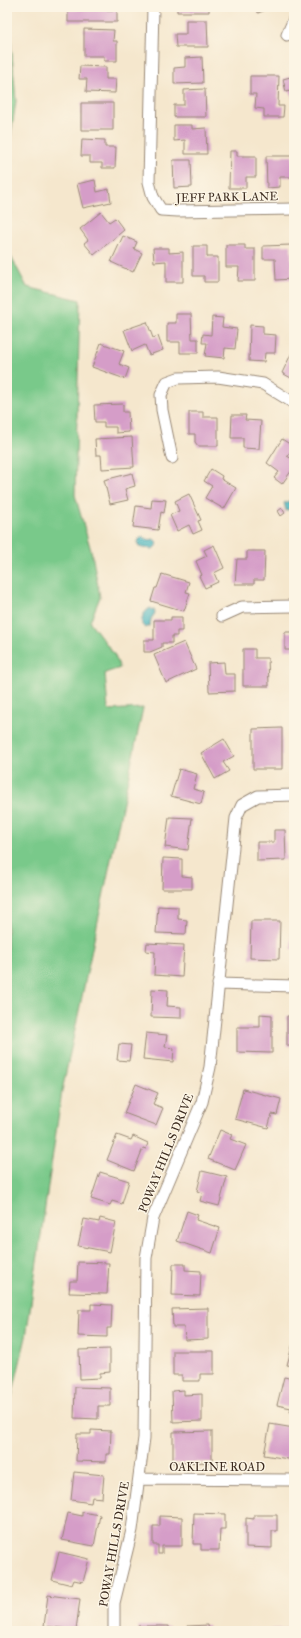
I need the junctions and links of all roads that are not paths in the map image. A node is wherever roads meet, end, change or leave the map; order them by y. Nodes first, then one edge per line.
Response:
1 (153, 7) edge
2 (294, 19) edge
3 (287, 35) dead end
4 (294, 209) edge
5 (294, 403) edge
6 (172, 458) dead end
7 (294, 606) edge
8 (222, 616) dead end
9 (294, 795) edge
10 (218, 984) junction
11 (294, 986) edge
12 (139, 1479) junction
13 (294, 1480) edge
14 (114, 1631) edge

1 - 4 street, JEFF PARK LANE
2 - 3 street
5 - 6 street
7 - 8 street
9 - 10 street, POWAY HILLS DRIVE
10 - 11 street
10 - 12 street, POWAY HILLS DRIVE
12 - 13 street, OAKLINE ROAD
12 - 14 street, POWAY HILLS DRIVE

